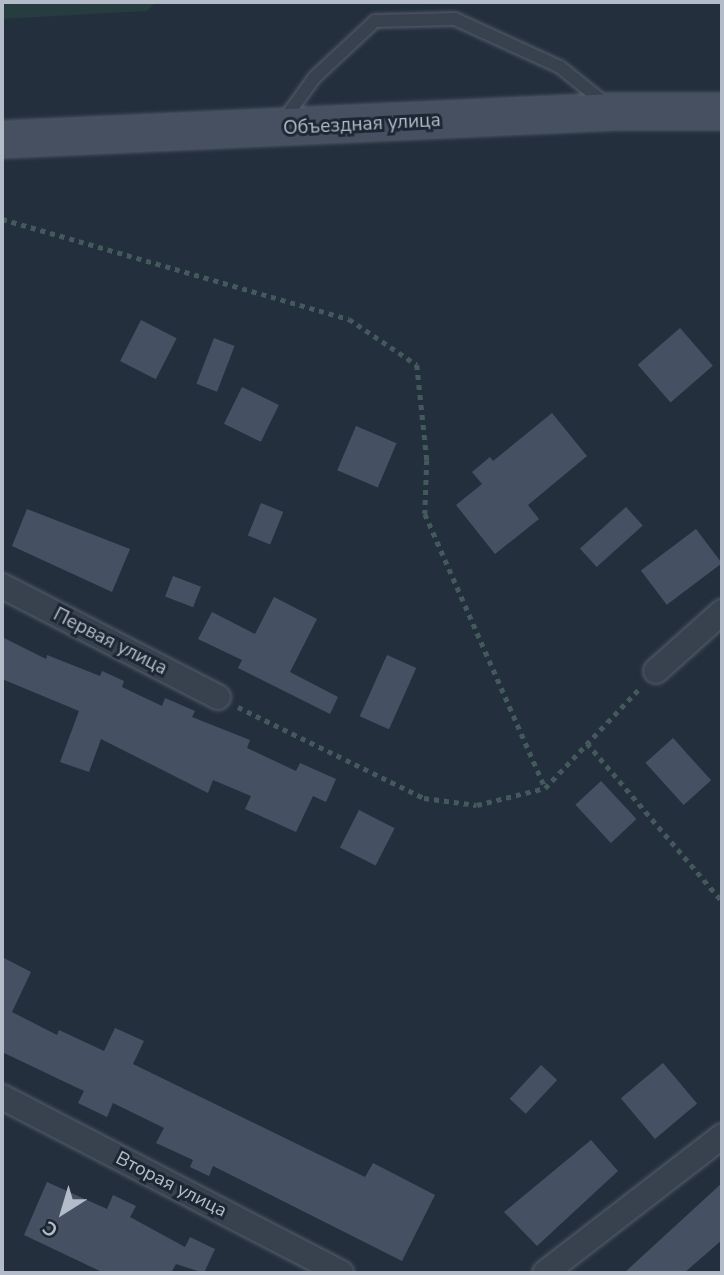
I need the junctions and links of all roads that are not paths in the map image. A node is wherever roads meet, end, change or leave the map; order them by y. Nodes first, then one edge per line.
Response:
1 (615, 111) junction
2 (722, 111) edge
3 (277, 130) junction
4 (2, 139) edge
5 (2, 586) edge
6 (722, 611) edge
7 (656, 671) road end
8 (218, 697) road end
9 (2, 1097) edge
10 (722, 1136) edge
11 (341, 1273) edge
12 (545, 1273) edge

1 - 2 main road, Объездная улица
1 - 3 main road, Объездная улица
1 - 3 lane
3 - 4 main road, Объездная улица
5 - 8 street, Первая улица
6 - 7 street
9 - 11 street, Вторая улица
10 - 12 street

